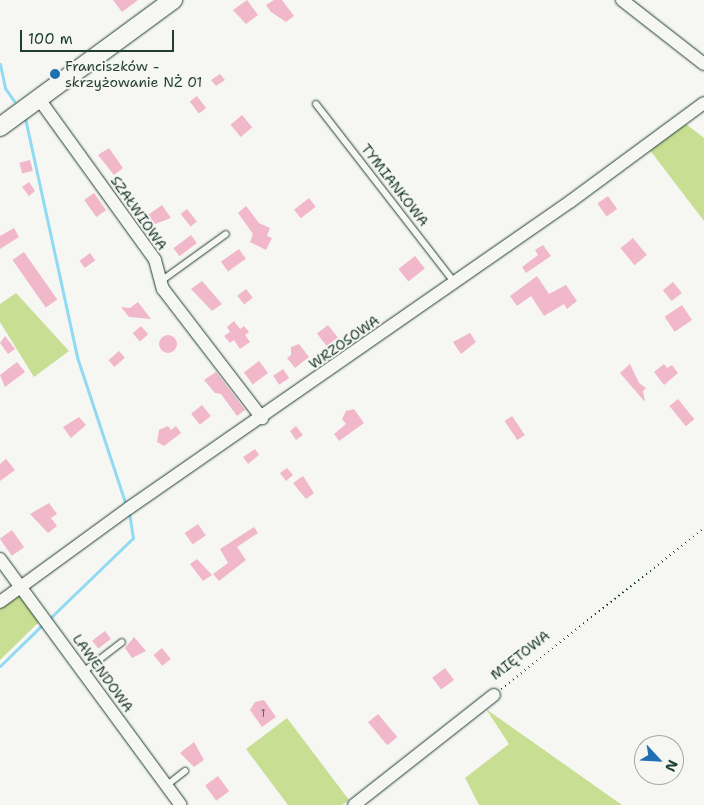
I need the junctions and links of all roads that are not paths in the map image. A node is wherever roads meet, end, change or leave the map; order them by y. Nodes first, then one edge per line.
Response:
1 (173, 0) edge
2 (622, 0) edge
3 (704, 64) edge
4 (39, 99) junction
5 (704, 103) edge
6 (316, 104) dead end
7 (0, 127) edge
8 (226, 234) dead end
9 (160, 281) junction
10 (454, 282) junction
11 (262, 418) junction
12 (0, 559) edge
13 (21, 587) junction
14 (0, 602) edge
15 (122, 642) dead end
16 (83, 672) junction
17 (494, 695) road end
18 (185, 771) dead end
19 (167, 785) junction
20 (181, 805) edge
21 (354, 805) edge

1 - 4 main road
2 - 3 street
4 - 7 main road
4 - 9 street, SZAŁWIOWA
5 - 10 street, WRZOSOWA
6 - 10 lane, TYMIANKOWA
8 - 9 lane
9 - 11 street, SZAŁWIOWA
10 - 11 street, WRZOSOWA
11 - 13 street, WRZOSOWA
12 - 13 street, LAWENDOWA
13 - 14 street, WRZOSOWA
13 - 16 street, LAWENDOWA
15 - 16 lane
16 - 19 street, LAWENDOWA
17 - 21 street, MIĘTOWA
18 - 19 lane
19 - 20 street, LAWENDOWA

